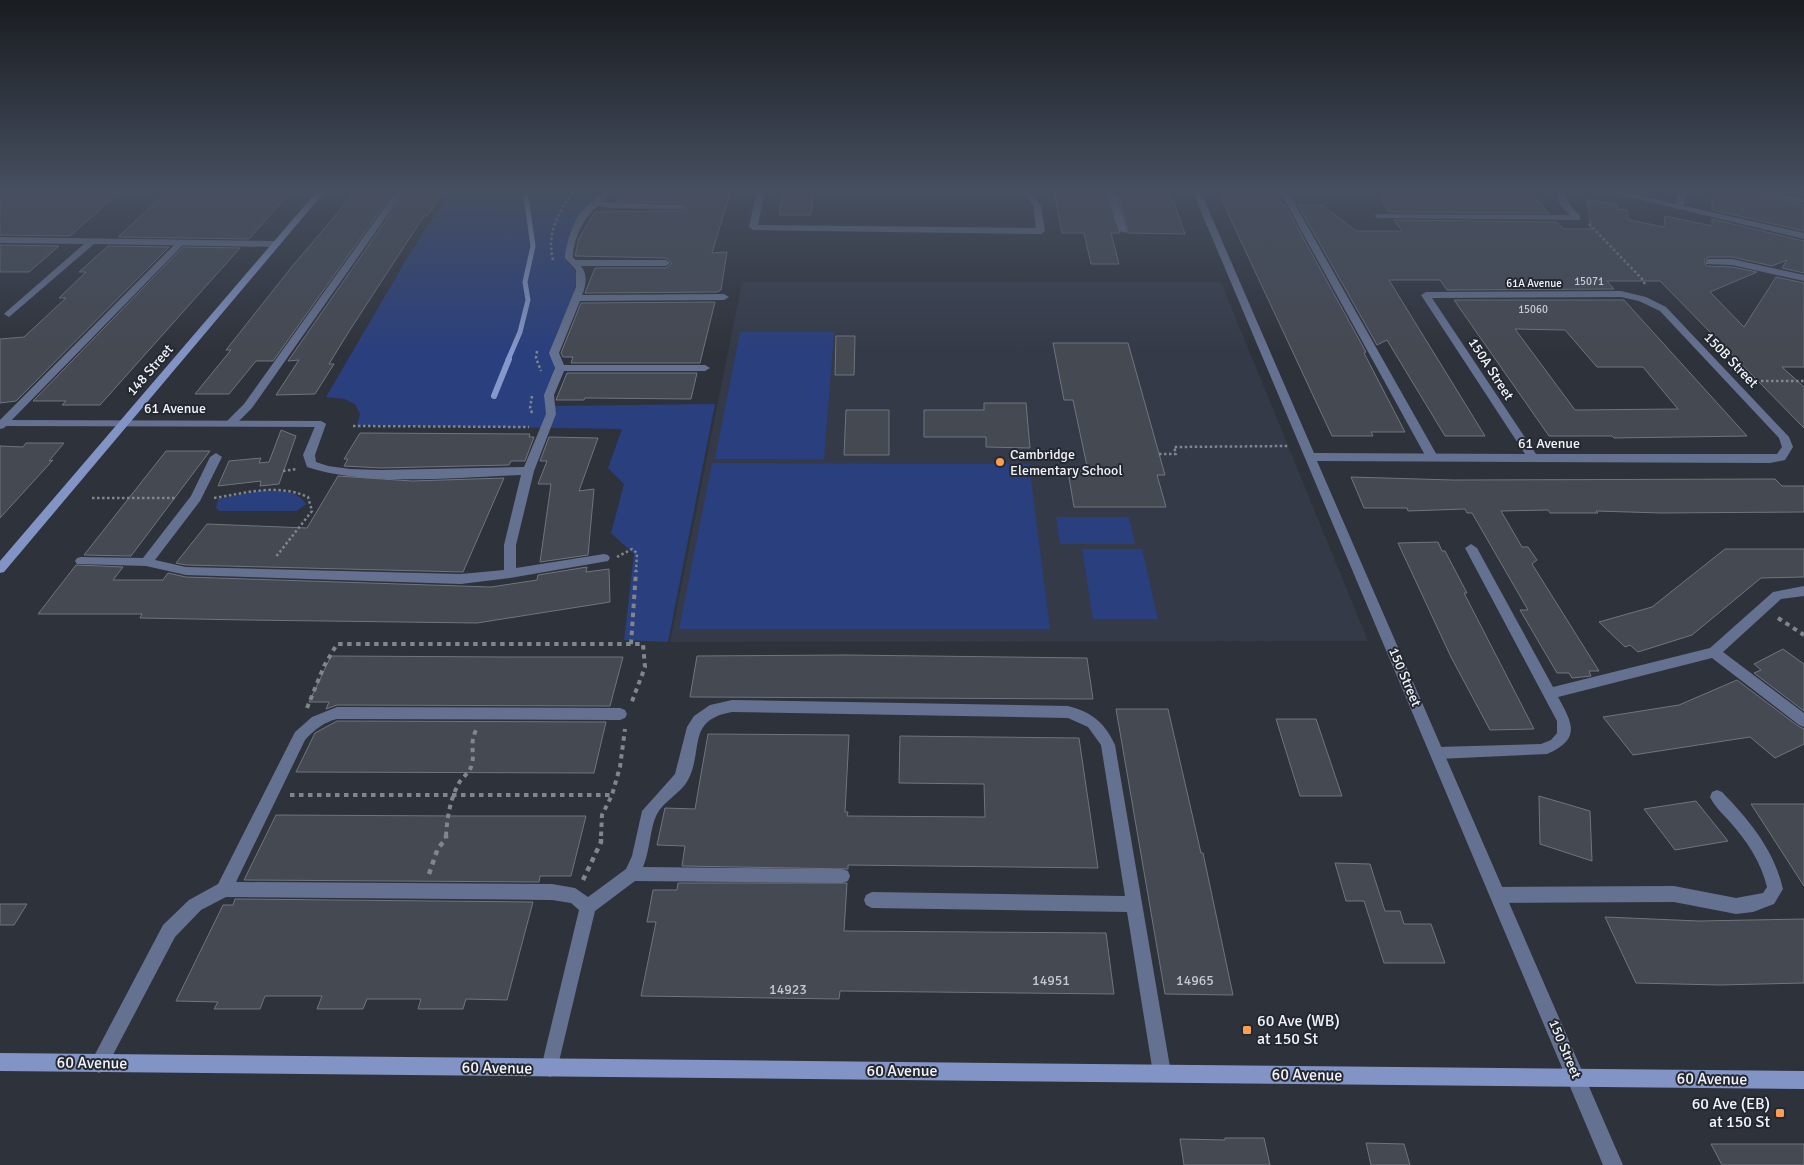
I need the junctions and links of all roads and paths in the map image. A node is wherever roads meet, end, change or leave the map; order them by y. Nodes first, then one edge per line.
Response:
1 (88, 244) edge
2 (180, 244) edge
3 (277, 244) edge
4 (362, 244) edge
5 (549, 244) edge
6 (571, 244) edge
7 (1219, 244) edge
8 (1313, 244) edge
9 (1607, 244) edge
10 (1709, 262) dead end
11 (666, 263) dead end
12 (575, 264) junction
13 (557, 266) dead end
14 (1804, 278) edge
15 (1643, 294) junction
16 (1426, 295) joint
17 (724, 297) dead end
18 (578, 298) junction
19 (9, 314) dead end
20 (538, 350) dead end
21 (560, 368) junction
22 (705, 368) dead end
23 (540, 378) dead end
24 (1804, 380) edge
25 (1749, 381) dead end
26 (533, 394) dead end
27 (124, 423) junction
28 (1, 424) edge
29 (230, 424) junction
30 (353, 426) dead end
31 (1282, 446) dead end
32 (1786, 452) joint
33 (1159, 454) dead end
34 (1310, 457) junction
35 (216, 458) dead end
36 (1432, 458) junction
37 (1533, 458) junction
38 (528, 471) junction
39 (92, 498) dead end
40 (169, 498) dead end
41 (196, 498) junction
42 (1472, 548) dead end
43 (604, 558) joint
44 (81, 561) dead end
45 (146, 562) junction
46 (0, 569) edge
47 (264, 573) junction
48 (510, 574) junction
49 (1804, 591) edge
50 (1775, 616) dead end
51 (1804, 635) edge
52 (631, 644) dead end
53 (1714, 652) junction
54 (1550, 693) junction
55 (482, 713) junction
56 (620, 714) dead end
57 (1804, 721) edge
58 (1438, 753) junction
59 (271, 795) junction
60 (455, 795) junction
61 (612, 795) dead end
62 (1717, 797) dead end
63 (632, 874) junction
64 (842, 876) dead end
65 (224, 889) junction
66 (423, 890) junction
67 (1498, 895) junction
68 (872, 900) dead end
69 (1134, 904) junction
70 (588, 907) junction
71 (0, 1062) edge
72 (99, 1064) junction
73 (550, 1068) junction
74 (1162, 1073) junction
75 (1576, 1077) junction
76 (1804, 1080) edge
77 (1613, 1165) edge

1 - 19 street
2 - 28 street
3 - 27 street, 148 Street
4 - 29 street
5 - 13 path
6 - 12 street
7 - 34 street, 150 Street
8 - 36 street
9 - 15 path
10 - 14 street
11 - 12 street
12 - 18 street
15 - 16 street, 61A Avenue
15 - 32 street, 150B Street
16 - 37 street, 150A Street
17 - 18 street
18 - 21 street
20 - 23 path
21 - 22 street
21 - 38 street
24 - 25 path
26 - 30 path
27 - 28 street, 61 Avenue
27 - 29 street, 61 Avenue
27 - 46 street, 148 Street
29 - 38 street, 61 Avenue
31 - 33 path
32 - 37 street, 61 Avenue
34 - 36 street, 61 Avenue
34 - 58 street, 150 Street
35 - 41 street
36 - 37 street, 61 Avenue
38 - 48 street
39 - 40 path
41 - 45 street
41 - 47 path
42 - 54 street
43 - 48 street
43 - 52 path
44 - 45 street
45 - 47 street
47 - 48 street
49 - 53 street
50 - 51 path
53 - 54 street
53 - 57 street
54 - 58 street
55 - 56 street
55 - 59 street
55 - 60 path
58 - 67 street, 150 Street
59 - 60 path
59 - 65 street
60 - 61 path
60 - 66 path
62 - 67 street
63 - 64 street
63 - 69 street
63 - 70 street
65 - 66 street
65 - 72 street
66 - 70 street
67 - 75 street, 150 Street
68 - 69 street
69 - 74 street
70 - 73 street
71 - 72 street, 60 Avenue
72 - 73 street, 60 Avenue
73 - 74 street, 60 Avenue
74 - 75 street, 60 Avenue
75 - 76 street, 60 Avenue
75 - 77 street, 150 Street

